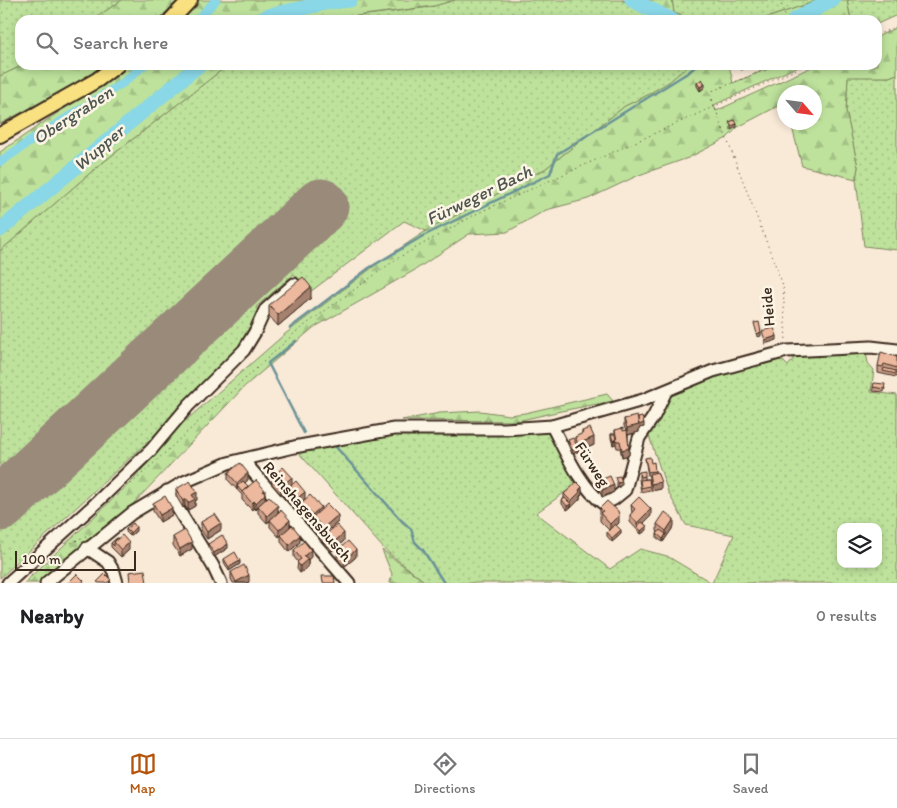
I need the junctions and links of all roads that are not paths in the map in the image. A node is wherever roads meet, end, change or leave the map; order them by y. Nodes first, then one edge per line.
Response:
1 (190, 0) edge
2 (176, 15) edge
3 (110, 70) edge
4 (0, 136) edge
5 (294, 284) edge
6 (897, 350) edge
7 (666, 391) junction
8 (552, 426) junction
9 (246, 459) junction
10 (168, 491) junction
11 (87, 548) junction
12 (8, 583) edge
13 (46, 583) edge
14 (116, 583) edge
15 (222, 583) edge
16 (349, 583) edge

1 - 2 main road
3 - 4 main road
5 - 12 street
6 - 7 street
7 - 8 street
7 - 8 street, Fürweg
8 - 9 street
9 - 10 street
9 - 16 street, Reinshagensbusch
10 - 11 street
10 - 15 street
11 - 13 street
11 - 14 street

